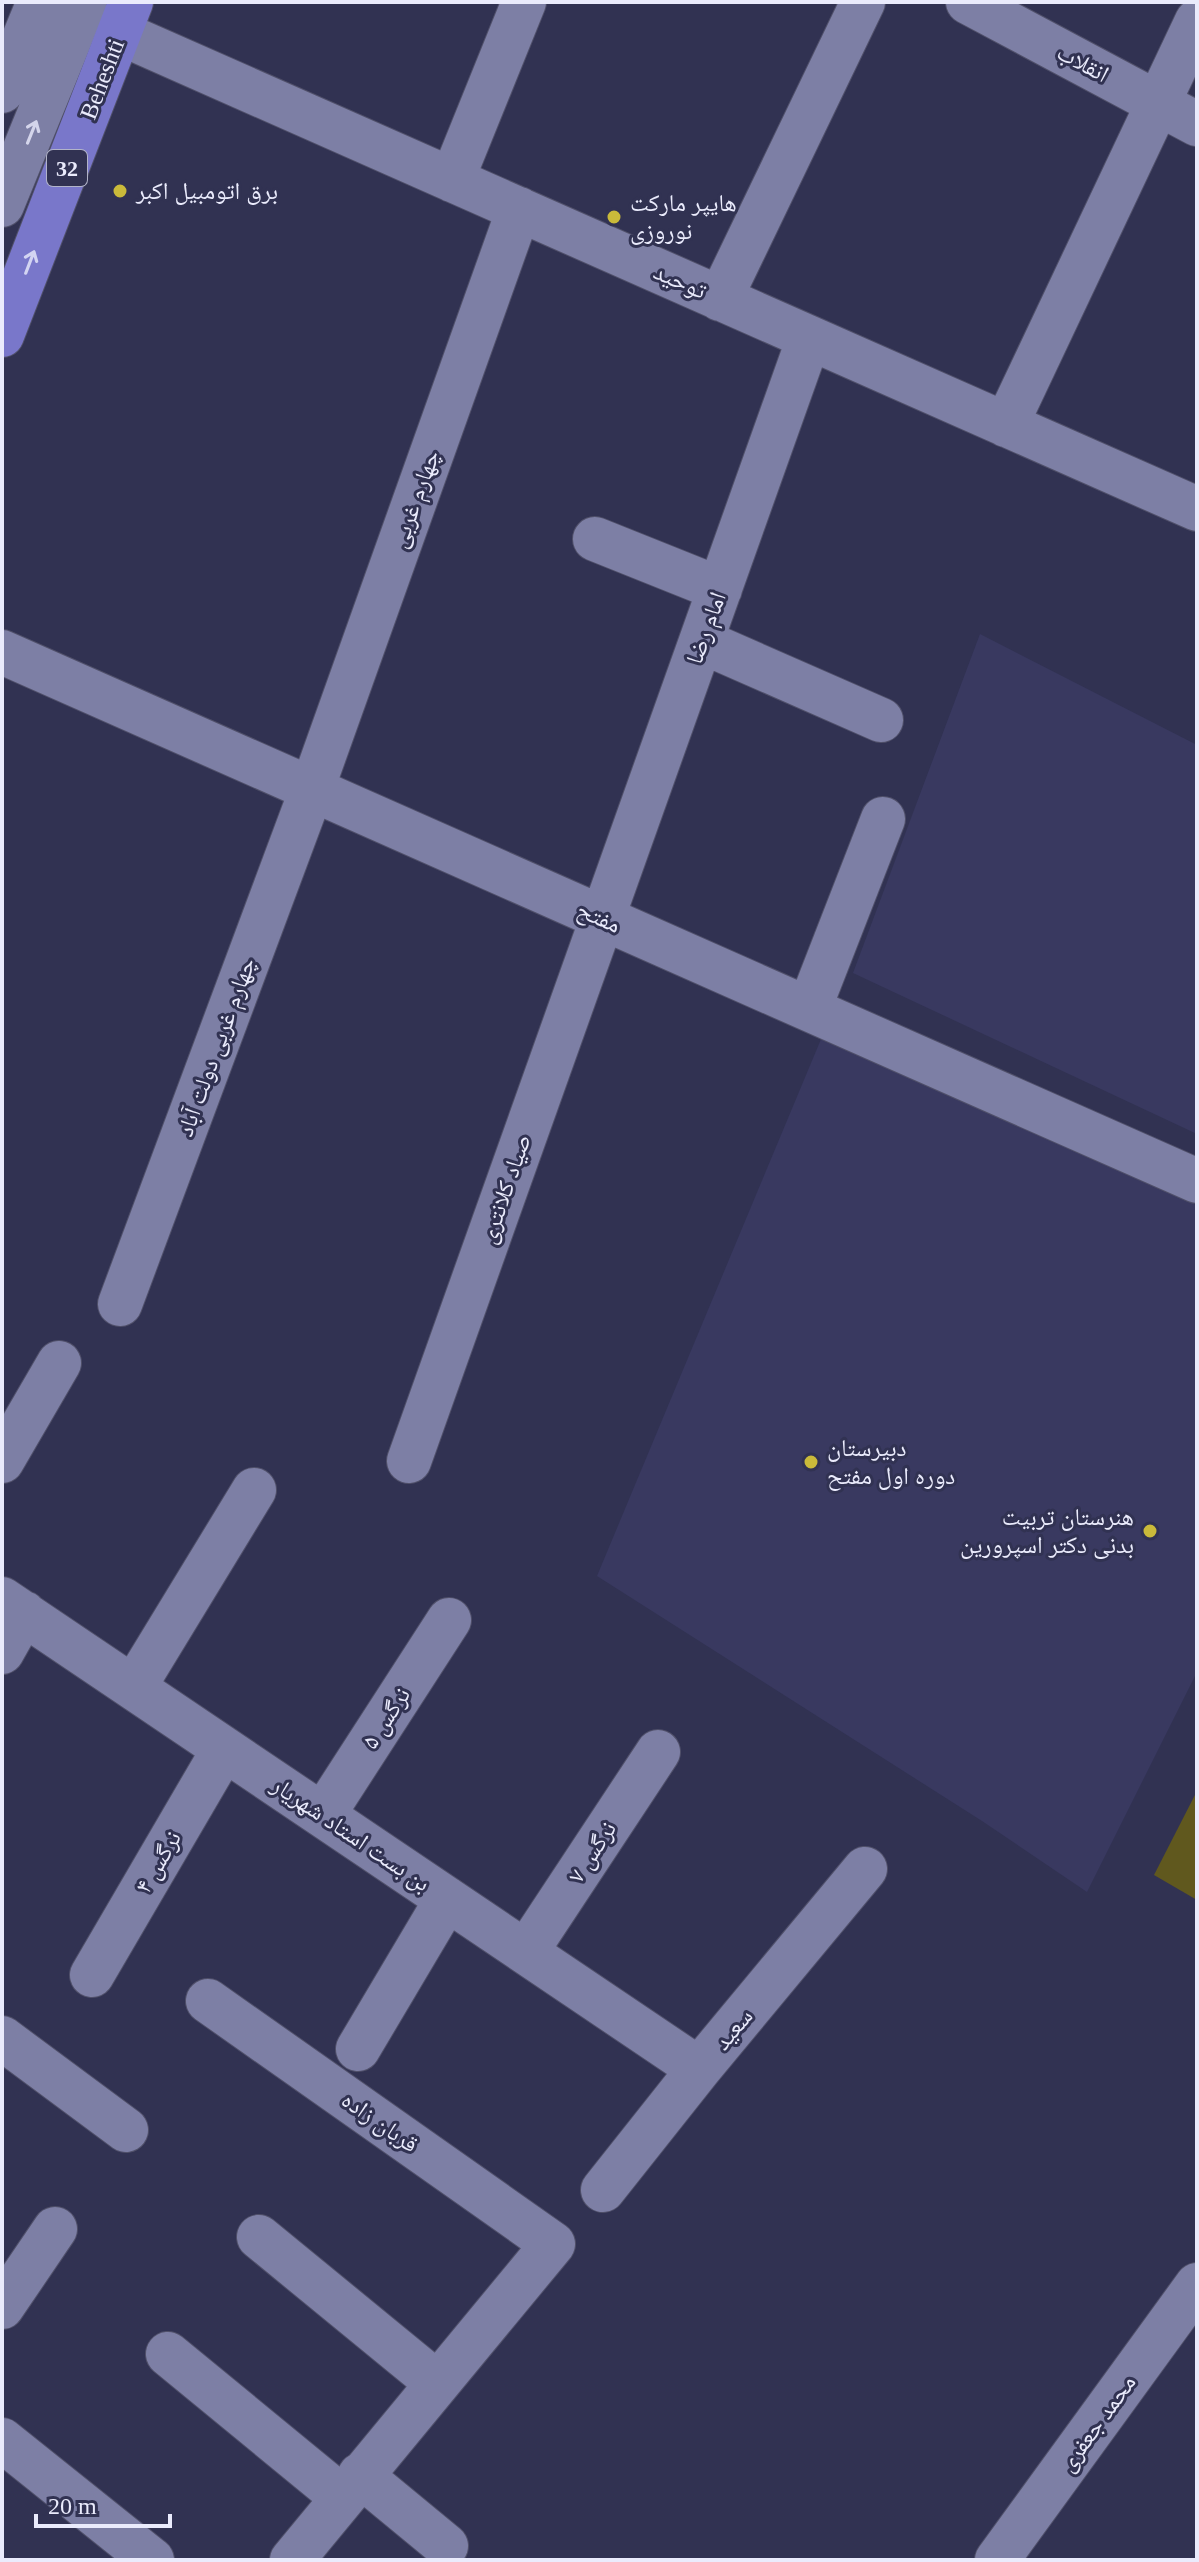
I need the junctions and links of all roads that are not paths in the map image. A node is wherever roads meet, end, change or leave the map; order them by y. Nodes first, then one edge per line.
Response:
1 (39, 2) edge
2 (85, 2) edge
3 (524, 2) edge
4 (863, 2) edge
5 (968, 2) edge
6 (126, 17) edge
7 (1197, 21) edge
8 (2, 91) edge
9 (1158, 103) junction
10 (1197, 124) edge
11 (452, 180) junction
12 (2, 205) edge
13 (519, 209) junction
14 (720, 299) junction
15 (2, 335) edge
16 (809, 338) junction
17 (1006, 425) junction
18 (1197, 509) edge
19 (595, 539) dead end
20 (720, 589) junction
21 (701, 641) junction
22 (2, 652) edge
23 (881, 720) dead end
24 (312, 789) junction
25 (883, 819) dead end
26 (602, 917) junction
27 (809, 1009) junction
28 (1197, 1181) edge
29 (120, 1304) dead end
30 (59, 1363) dead end
31 (2, 1461) edge
32 (409, 1461) dead end
33 (254, 1490) dead end
34 (13, 1606) edge
35 (449, 1620) dead end
36 (2, 1652) edge
37 (134, 1687) junction
38 (224, 1749) junction
39 (658, 1752) dead end
40 (323, 1815) junction
41 (865, 1869) dead end
42 (447, 1899) junction
43 (526, 1952) junction
44 (92, 1975) dead end
45 (208, 2001) dead end
46 (2, 2038) edge
47 (358, 2049) dead end
48 (699, 2069) junction
49 (126, 2130) dead end
50 (603, 2190) dead end
51 (55, 2229) dead end
52 (259, 2237) dead end
53 (1197, 2285) edge
54 (2, 2307) edge
55 (168, 2354) dead end
56 (437, 2383) junction
57 (2, 2440) edge
58 (351, 2486) junction
59 (446, 2546) dead end
60 (152, 2560) edge
61 (292, 2560) edge
62 (997, 2560) edge

1 - 8 street
12 -> 2 street
3 - 11 street
4 - 14 street
5 - 9 street, انقلاب
6 - 11 street, توحید
15 -> 6 main road, Beheshti / 32
7 - 9 street
9 - 10 street, انقلاب
9 - 17 street
11 - 13 street, توحید
13 - 14 street, توحید
13 - 24 street, چهارم غربی
14 - 16 street, توحید
16 - 17 street, توحید
16 - 20 street, امام رضا
17 - 18 street, توحید
19 - 20 street
20 - 21 street, امام رضا
21 - 23 street
21 - 26 street, امام رضا
22 - 24 street, مفتح
24 - 26 street, مفتح
24 - 29 street, چهارم غربی دولت آباد
25 - 27 street
26 - 27 street, مفتح
26 - 32 street, صیاد کلانتری
27 - 28 street, مفتح
30 - 31 street
33 - 37 street
34 - 36 street
34 - 37 street, بن بست استاد شهریار
35 - 40 street, نرگس ۵
37 - 38 street, بن بست استاد شهریار
38 - 40 street, بن بست استاد شهریار
38 - 44 street, نرگس ۴
39 - 43 street, نرگس ۷
40 - 42 street, بن بست استاد شهریار
41 - 48 street, سعید
42 - 43 street, بن بست استاد شهریار
42 - 47 street
43 - 48 street, بن بست استاد شهریار
45 - 56 street, قربان زاده
46 - 49 street
48 - 50 street, سعید
51 - 54 street
52 - 56 street
53 - 62 street, محمد جعفری
55 - 58 street
56 - 58 street
57 - 60 street
58 - 59 street
58 - 61 street

